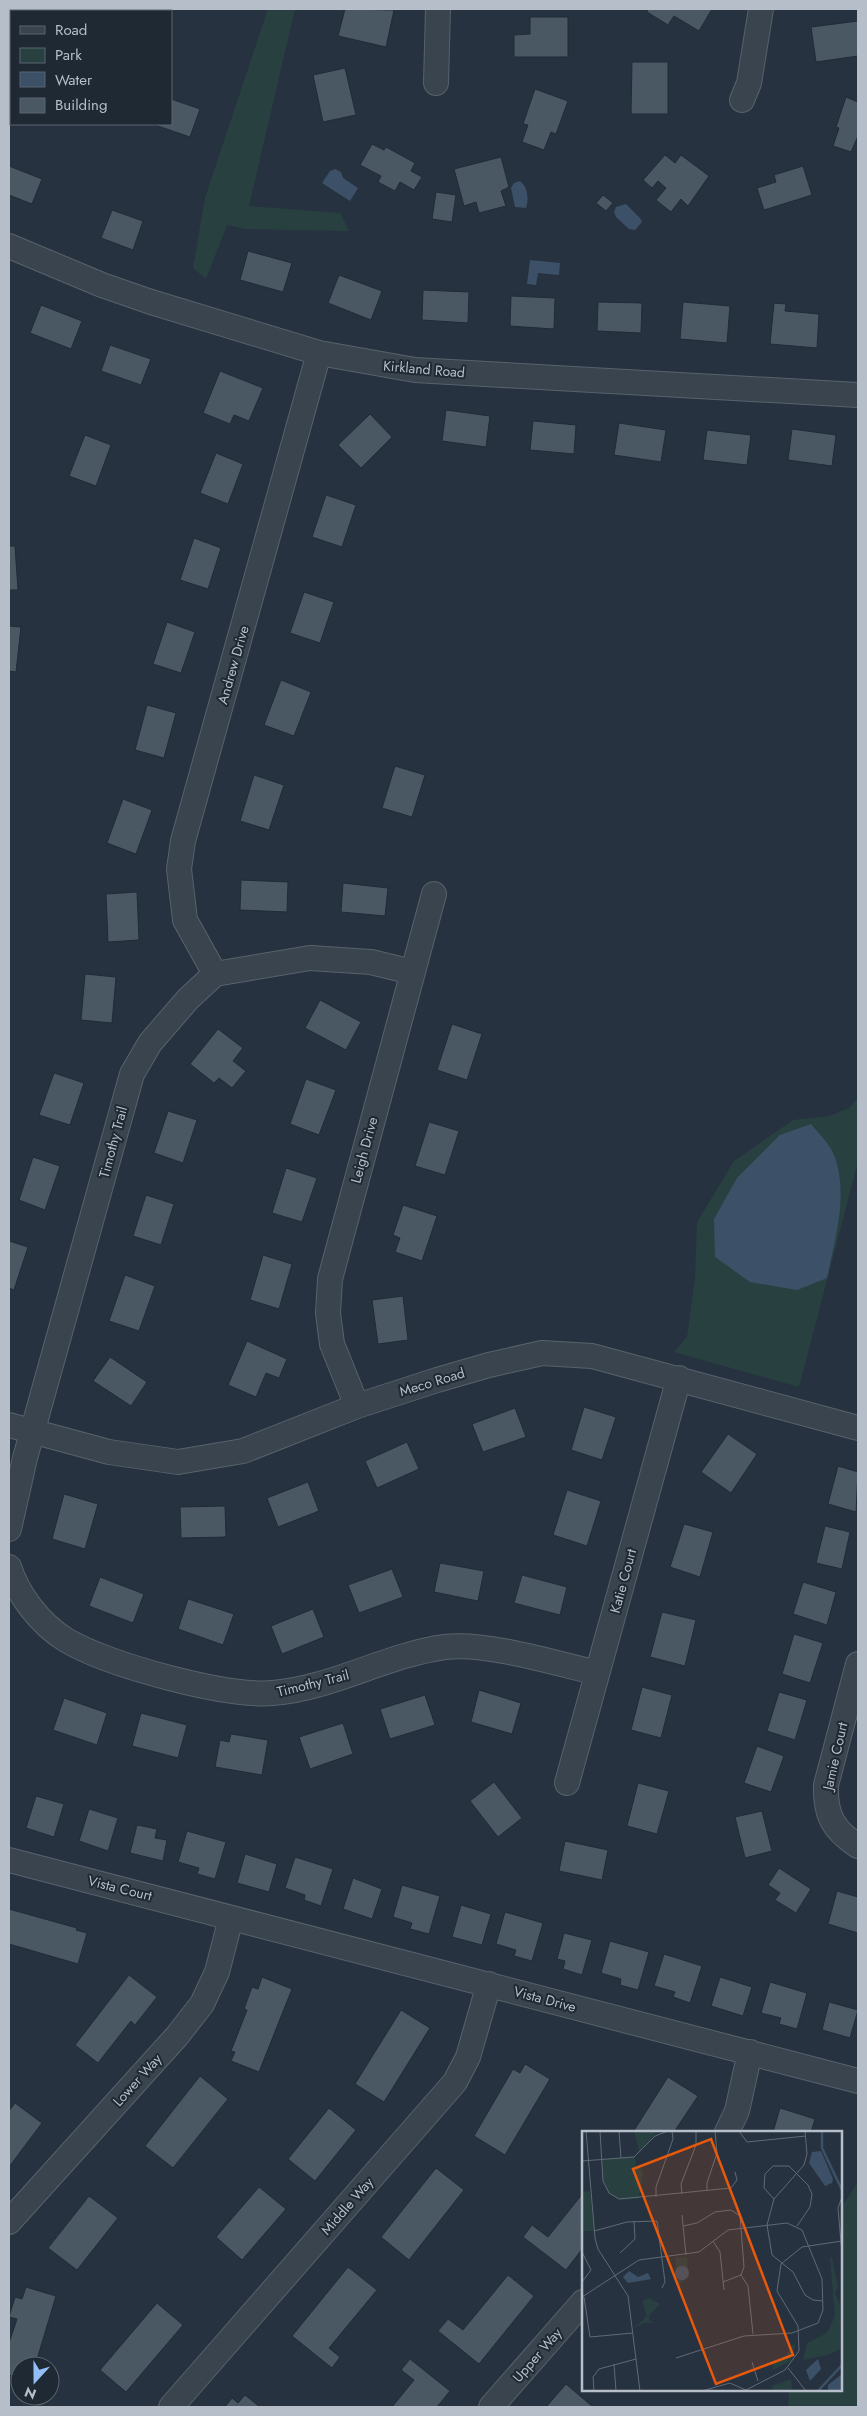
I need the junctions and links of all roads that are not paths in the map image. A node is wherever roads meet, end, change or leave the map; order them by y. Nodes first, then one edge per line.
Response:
1 (438, 9) edge
2 (760, 9) edge
3 (436, 83) dead end
4 (742, 100) dead end
5 (9, 246) edge
6 (319, 353) junction
7 (858, 395) edge
8 (434, 894) dead end
9 (412, 972) junction
10 (215, 974) junction
11 (678, 1378) junction
12 (357, 1406) junction
13 (9, 1425) edge
14 (858, 1428) edge
15 (33, 1431) junction
16 (9, 1529) edge
17 (9, 1567) edge
18 (858, 1664) edge
19 (597, 1673) junction
20 (567, 1783) dead end
21 (858, 1846) edge
22 (9, 1860) edge
23 (231, 1918) junction
24 (488, 1984) junction
25 (750, 2052) junction
26 (858, 2081) edge
27 (727, 2131) edge
28 (9, 2222) edge
29 (582, 2303) edge
30 (171, 2407) edge
31 (490, 2407) edge

1 - 3 street
2 - 4 street
5 - 6 street, Kirkland Road
6 - 7 street, Kirkland Road
6 - 10 street, Andrew Drive
8 - 9 street, Leigh Drive
9 - 10 street
9 - 12 street, Leigh Drive
10 - 15 street, Timothy Trail
11 - 12 street, Meco Road
11 - 14 street, Meco Road
11 - 19 street, Katie Court
12 - 15 street, Meco Road
13 - 15 street, Meco Road
15 - 16 street, Timothy Trail
17 - 19 street, Timothy Trail
18 - 21 street, Jamie Court
19 - 20 street, Katie Court
22 - 23 street, Vista Court
23 - 24 street, Vista Drive
23 - 28 street, Lower Way
24 - 25 street, Vista Drive
24 - 30 street, Middle Way
25 - 26 street, Vista Drive
25 - 27 street
29 - 31 street, Upper Way

